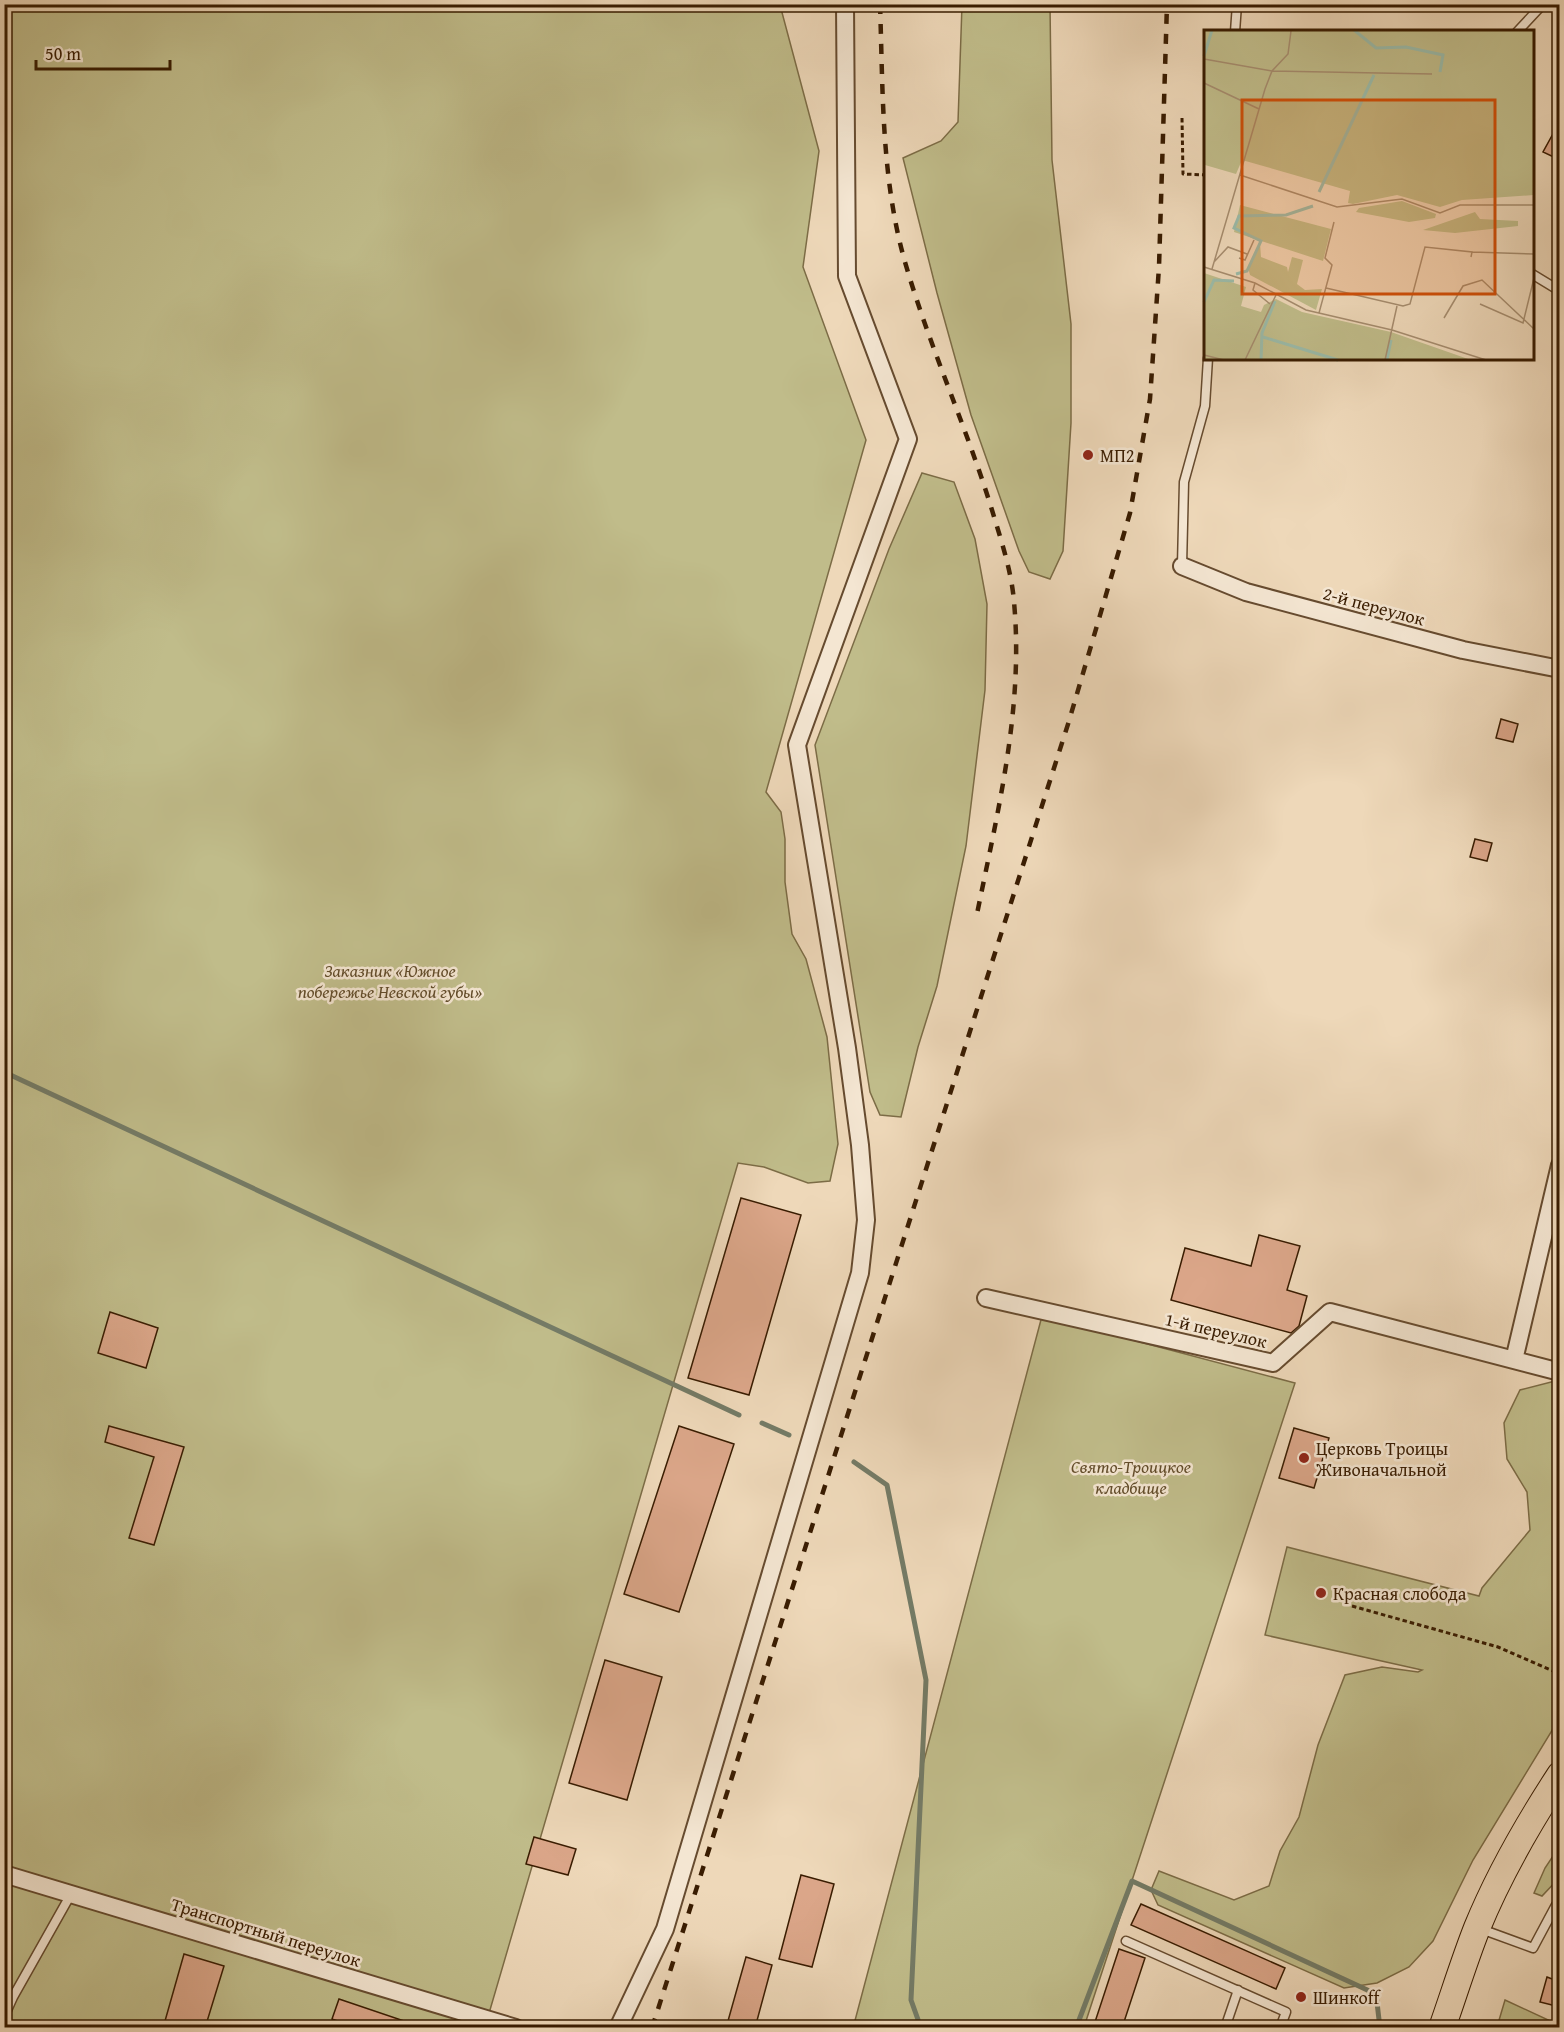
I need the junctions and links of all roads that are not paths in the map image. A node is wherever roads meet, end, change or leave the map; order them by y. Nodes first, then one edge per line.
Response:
1 (845, 4) edge
2 (1237, 4) edge
3 (1543, 4) edge
4 (1235, 30) edge
5 (1519, 30) edge
6 (1534, 275) edge
7 (1560, 291) edge
8 (1208, 360) edge
9 (1182, 566) joint
10 (1560, 669) edge
11 (1560, 1165) edge
12 (986, 1298) dead end
13 (1514, 1360) junction
14 (1560, 1372) edge
15 (1560, 1775) edge
16 (4, 1874) edge
17 (71, 1894) junction
18 (1560, 1904) edge
19 (1477, 1928) junction
20 (1126, 1941) dead end
21 (1238, 1990) junction
22 (4, 2017) edge
23 (516, 2028) edge
24 (618, 2028) edge
25 (1225, 2028) edge
26 (1280, 2028) edge
27 (1442, 2028) edge

1 - 24 street
2 - 4 lane
3 - 5 lane
6 - 7 lane
8 - 9 lane
9 - 10 street, 2-й переулок
11 - 13 street
12 - 13 street, 1-й переулок
13 - 14 street, 1-й переулок
15 - 19 main road
16 - 17 street, Транспортный переулок
17 - 22 lane
17 - 23 street, Транспортный переулок
18 - 19 lane
19 - 27 main road
20 - 21 lane
21 - 25 lane
21 - 26 lane

